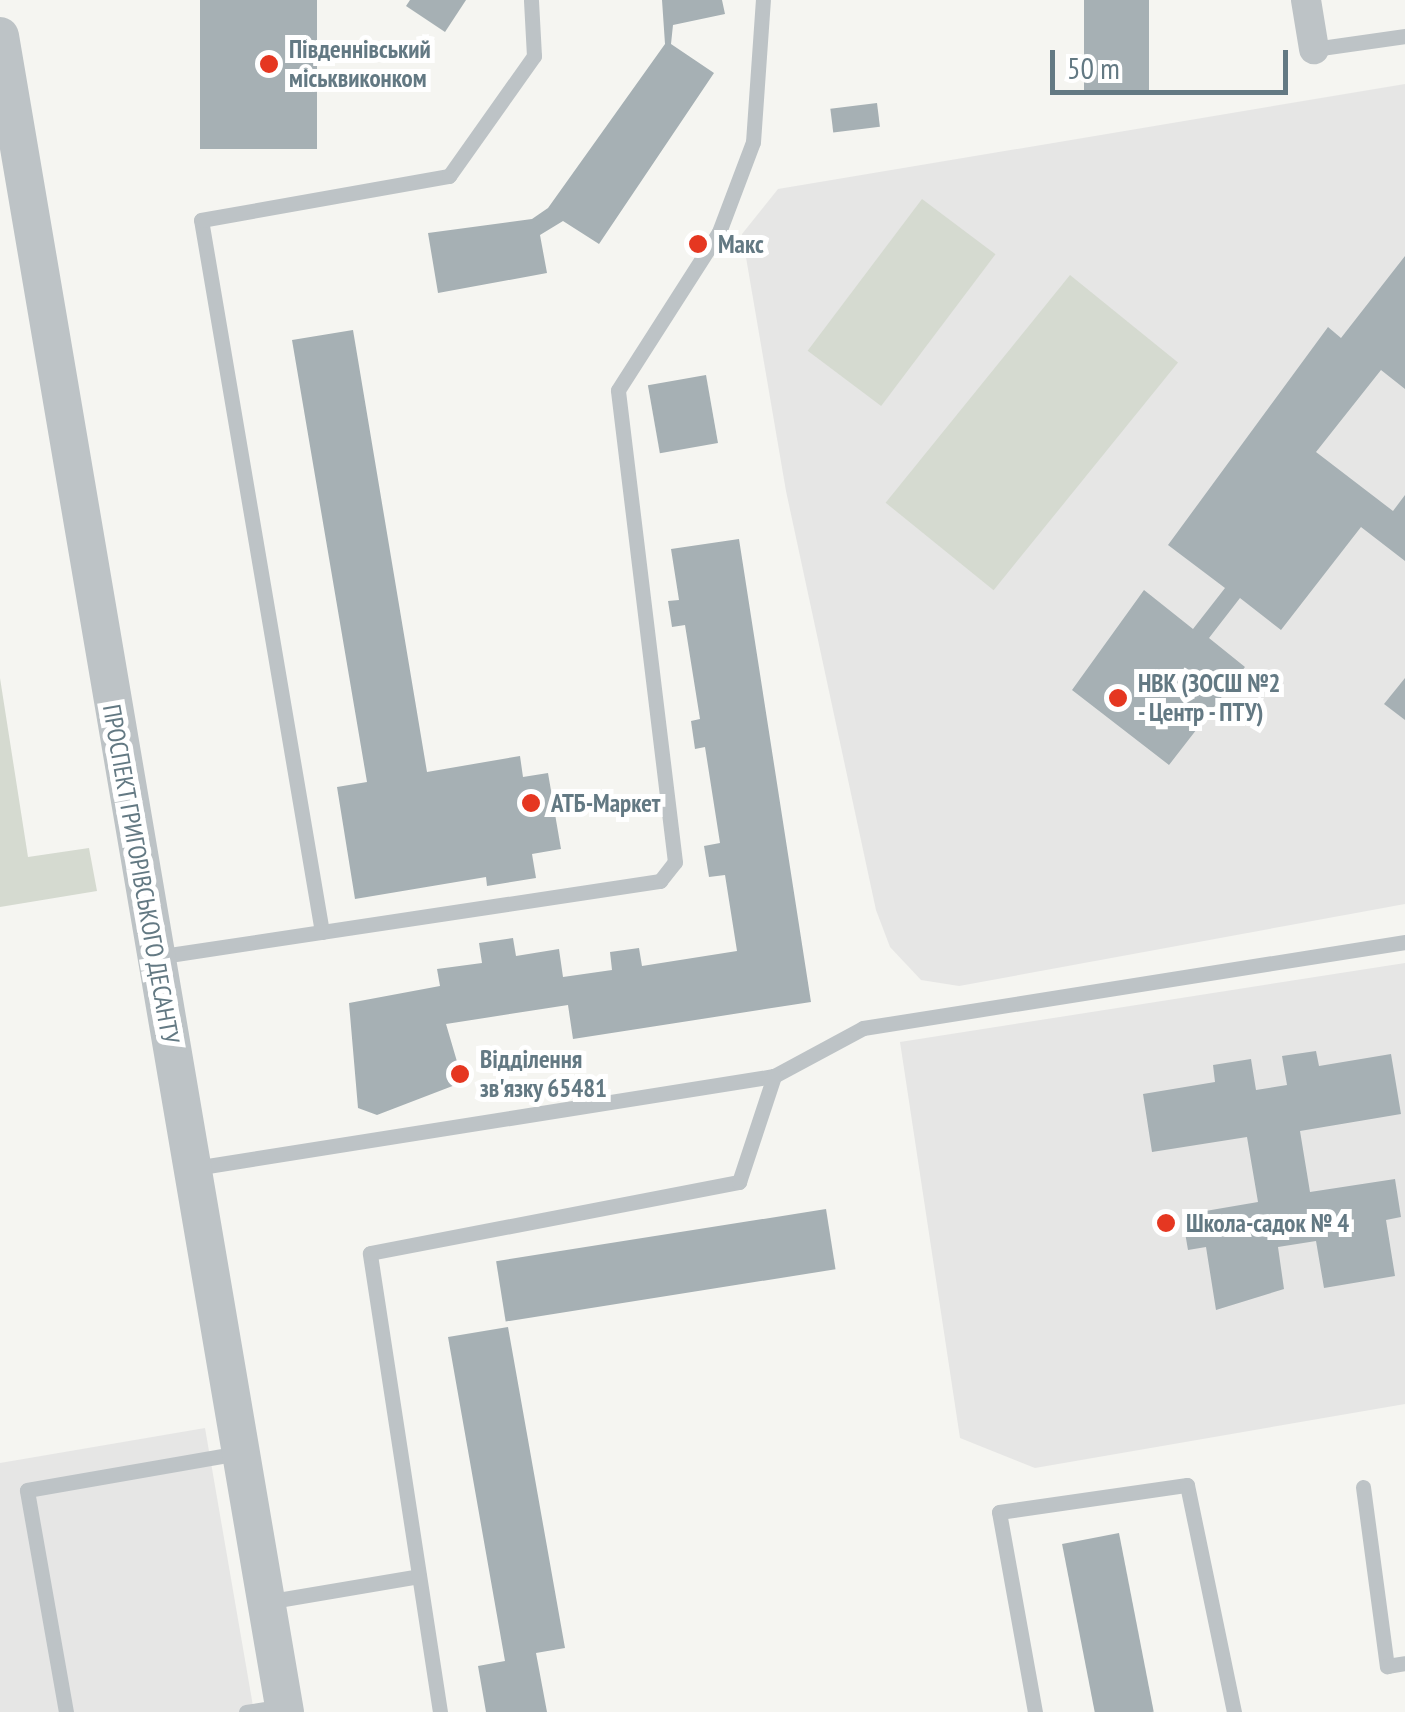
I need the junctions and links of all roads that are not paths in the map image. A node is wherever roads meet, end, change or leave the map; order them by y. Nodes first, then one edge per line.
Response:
1 (531, 0) edge
2 (762, 0) edge
3 (1306, 0) edge
4 (0, 36) edge
5 (1405, 36) edge
6 (1314, 49) joint
7 (322, 932) junction
8 (1405, 942) edge
9 (155, 957) junction
10 (774, 1076) junction
11 (193, 1169) junction
12 (241, 1453) junction
13 (1363, 1487) dead end
14 (419, 1576) junction
15 (266, 1602) junction
16 (1405, 1662) edge
17 (284, 1709) edge
18 (66, 1712) edge
19 (246, 1712) edge
20 (440, 1712) edge
21 (1035, 1712) edge
22 (1234, 1712) edge

1 - 7 lane
2 - 7 lane
3 - 6 street
4 - 9 street, ПРОСПЕКТ ГРИГОРІВСЬКОГО ДЕСАНТУ
5 - 6 lane
7 - 9 lane
8 - 10 lane
9 - 11 street, ПРОСПЕКТ ГРИГОРІВСЬКОГО ДЕСАНТУ
10 - 11 lane
10 - 14 lane
11 - 12 street, ПРОСПЕКТ ГРИГОРІВСЬКОГО ДЕСАНТУ
12 - 15 street, ПРОСПЕКТ ГРИГОРІВСЬКОГО ДЕСАНТУ
12 - 18 lane
13 - 16 lane
14 - 15 lane
14 - 20 lane
15 - 17 street, ПРОСПЕКТ ГРИГОРІВСЬКОГО ДЕСАНТУ
17 - 19 lane
21 - 22 lane

